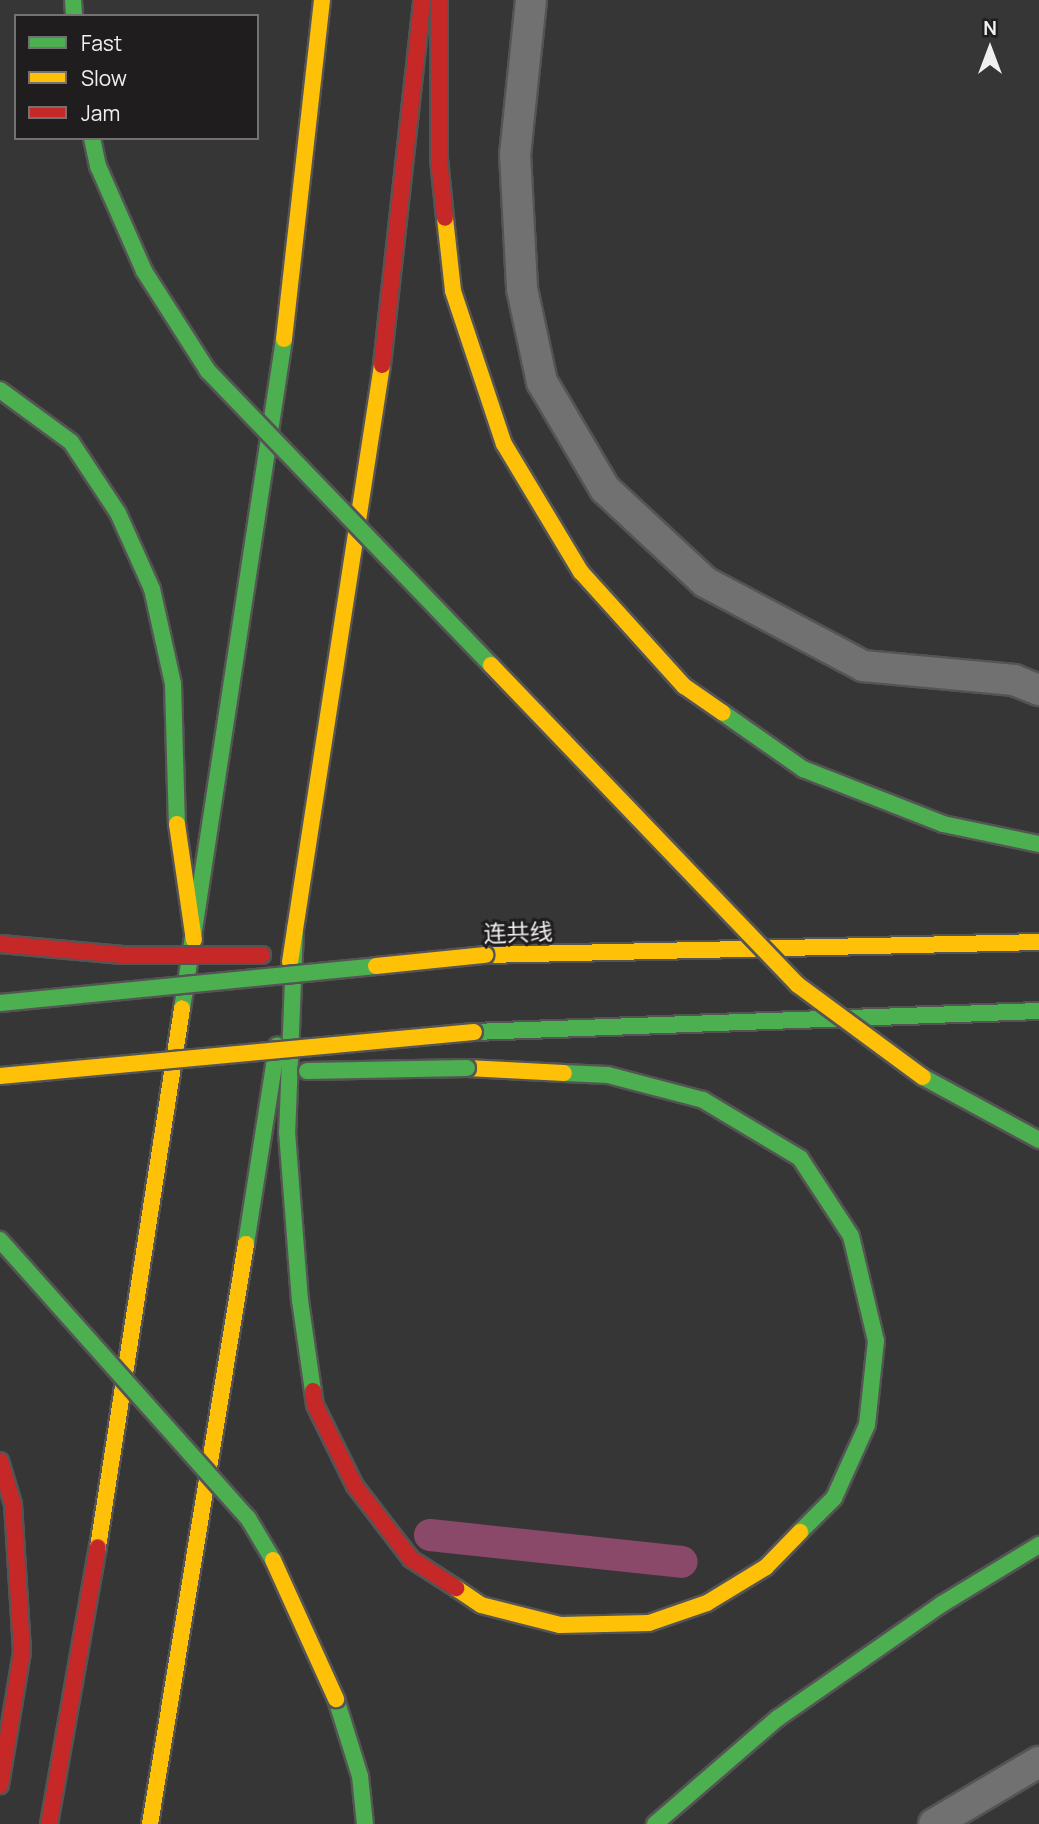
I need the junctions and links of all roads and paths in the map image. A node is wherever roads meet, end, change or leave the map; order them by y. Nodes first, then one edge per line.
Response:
1 (322, 0) edge
2 (422, 0) edge
3 (439, 0) edge
4 (531, 0) edge
5 (92, 140) edge
6 (0, 390) edge
7 (1039, 690) edge
8 (1039, 844) edge
9 (295, 928) junction
10 (194, 940) junction
11 (1039, 942) edge
12 (0, 944) edge
13 (485, 955) junction
14 (0, 1003) edge
15 (1039, 1011) edge
16 (232, 1072) dead end
17 (259, 1072) dead end
18 (0, 1076) edge
19 (1039, 1140) edge
20 (0, 1240) edge
21 (0, 1461) edge
22 (1039, 1545) edge
23 (1039, 1762) edge
24 (0, 1785) edge
25 (48, 1824) edge
26 (150, 1824) edge
27 (365, 1824) edge
28 (655, 1824) edge
29 (934, 1824) edge

1 - 10 main road
2 - 9 main road
3 - 8 main road
4 - 7 street
5 - 19 main road, bridge
6 - 10 main road
9 - 17 main road, bridge
9 - 26 main road
10 - 25 main road
11 - 13 main road, 连共线
12 - 13 main road, bridge
13 - 14 main road, 连共线, bridge
15 - 18 main road, bridge
16 - 18 main road, bridge
20 - 27 main road, bridge
21 - 24 main road
22 - 28 main road
23 - 29 street

